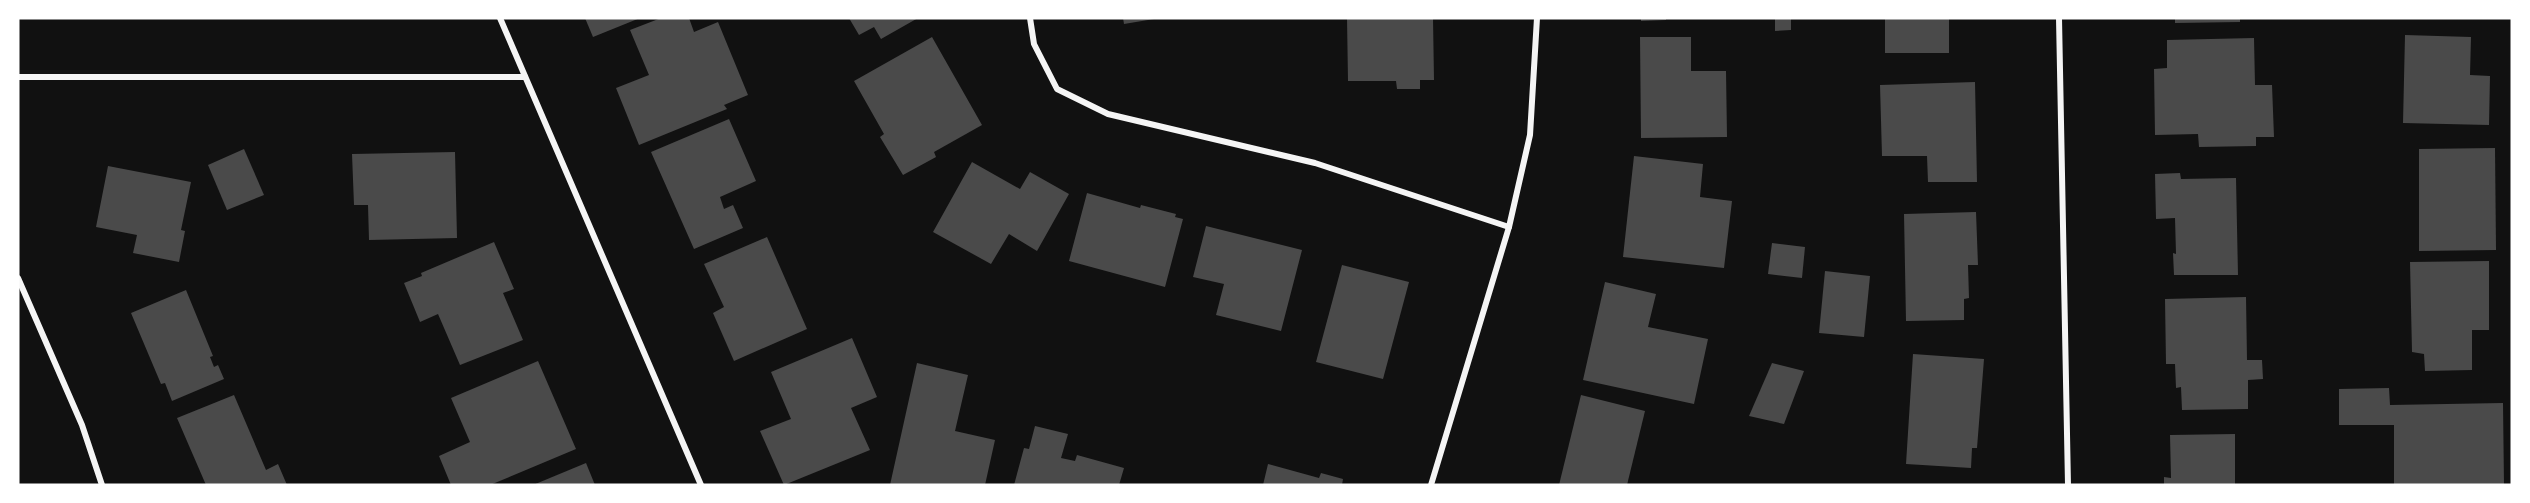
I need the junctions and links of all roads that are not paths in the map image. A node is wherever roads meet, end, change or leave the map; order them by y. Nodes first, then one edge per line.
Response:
1 (500, 18) edge
2 (1030, 18) edge
3 (1537, 18) edge
4 (2059, 18) edge
5 (18, 76) edge
6 (525, 78) junction
7 (1509, 227) junction
8 (18, 278) edge
9 (102, 485) edge
10 (700, 485) edge
11 (1431, 485) edge
12 (2068, 485) edge

1 - 6 street
2 - 7 street
3 - 7 street
4 - 12 street
5 - 6 street
6 - 10 street
7 - 11 street
8 - 9 street

